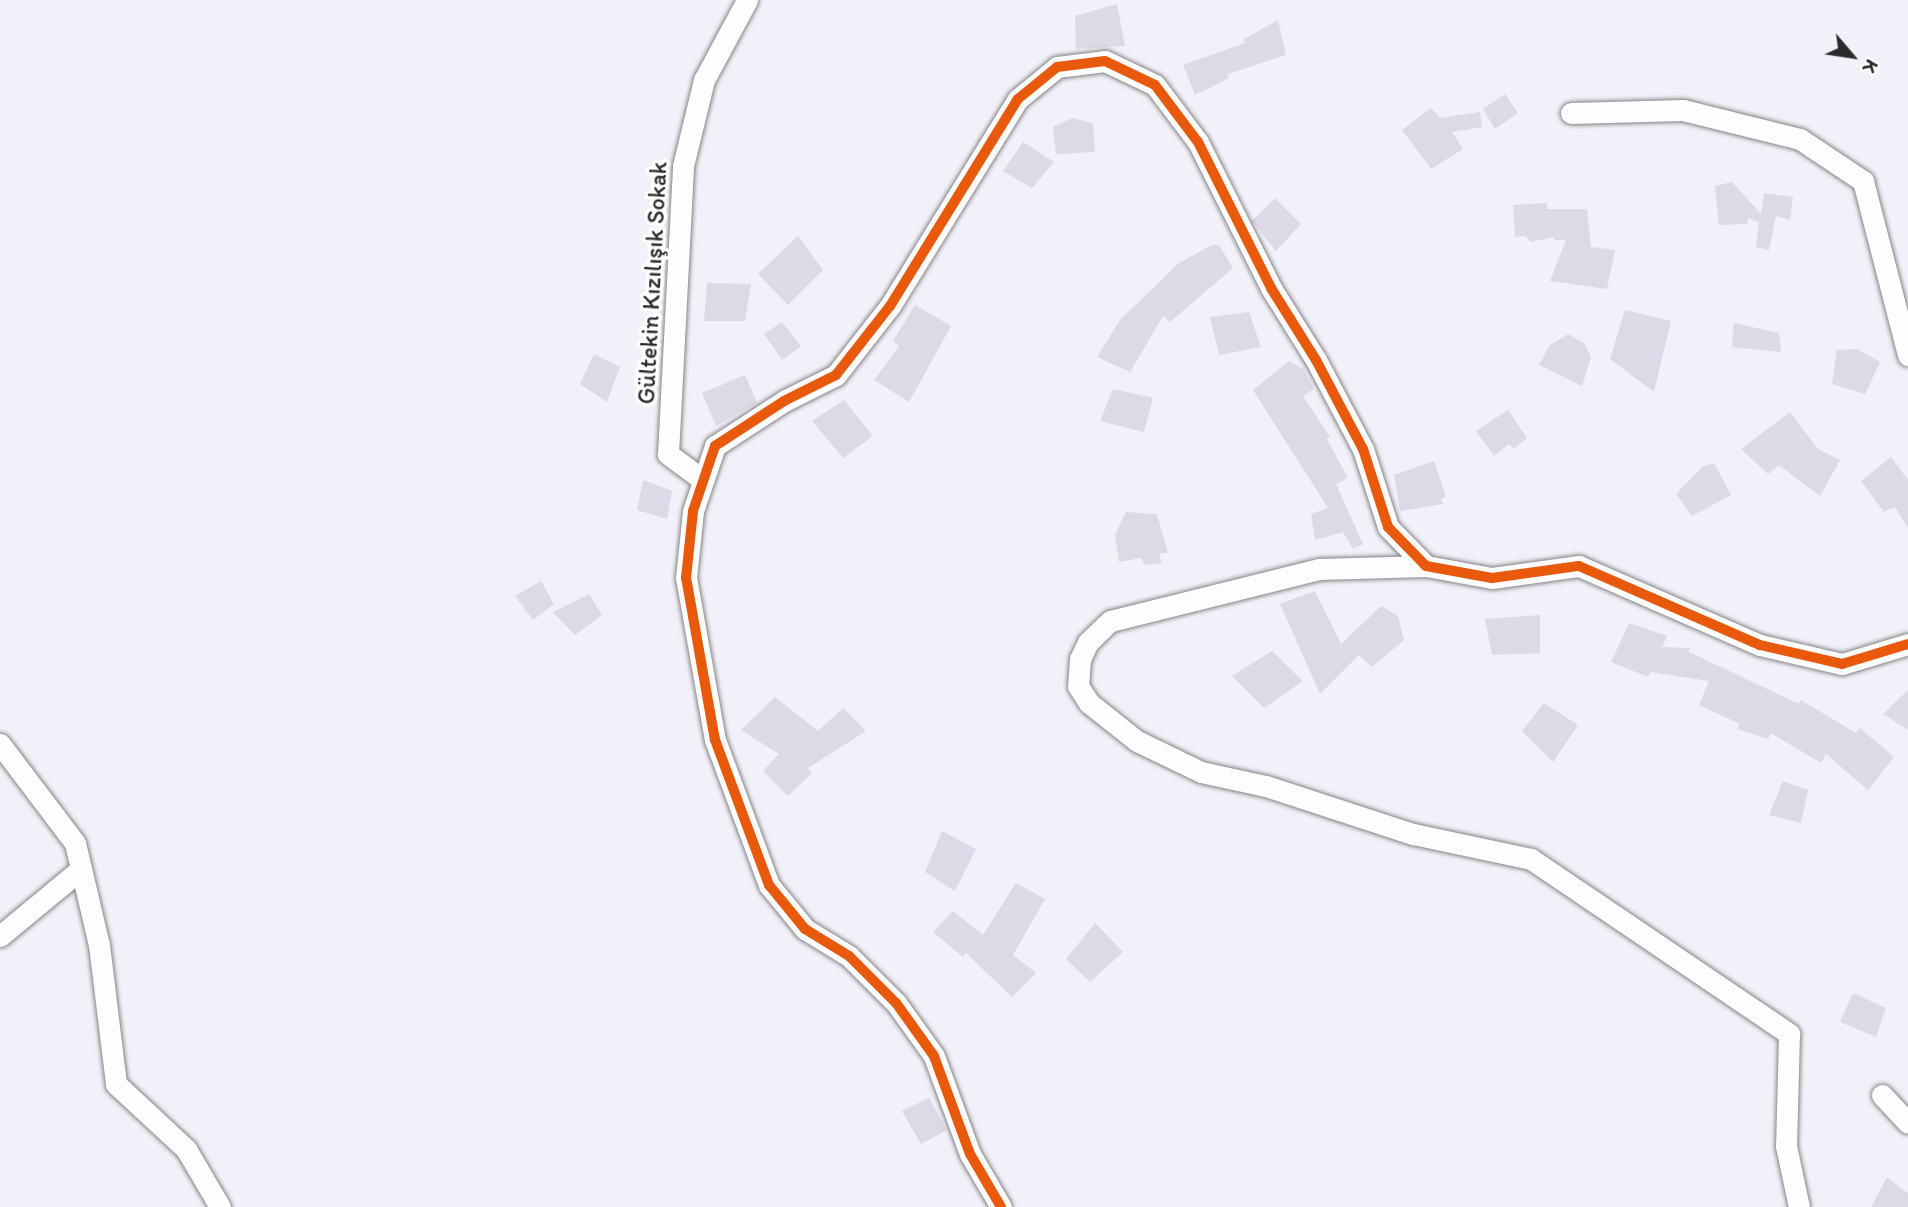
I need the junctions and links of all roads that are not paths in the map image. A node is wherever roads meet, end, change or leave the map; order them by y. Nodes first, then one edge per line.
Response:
1 (747, 0) edge
2 (1571, 113) dead end
3 (1908, 355) edge
4 (703, 480) junction
5 (1426, 566) junction
6 (1908, 644) edge
7 (0, 744) edge
8 (81, 869) junction
9 (0, 936) edge
10 (1882, 1095) dead end
11 (1908, 1123) edge
12 (220, 1207) edge
13 (1000, 1207) edge
14 (1799, 1207) edge

1 - 4 street, Gültekin Kızılışık Sokak
2 - 3 street
4 - 5 street
4 - 13 street
5 - 6 street
5 - 14 street
7 - 8 street
8 - 9 street
8 - 12 street
10 - 11 street

